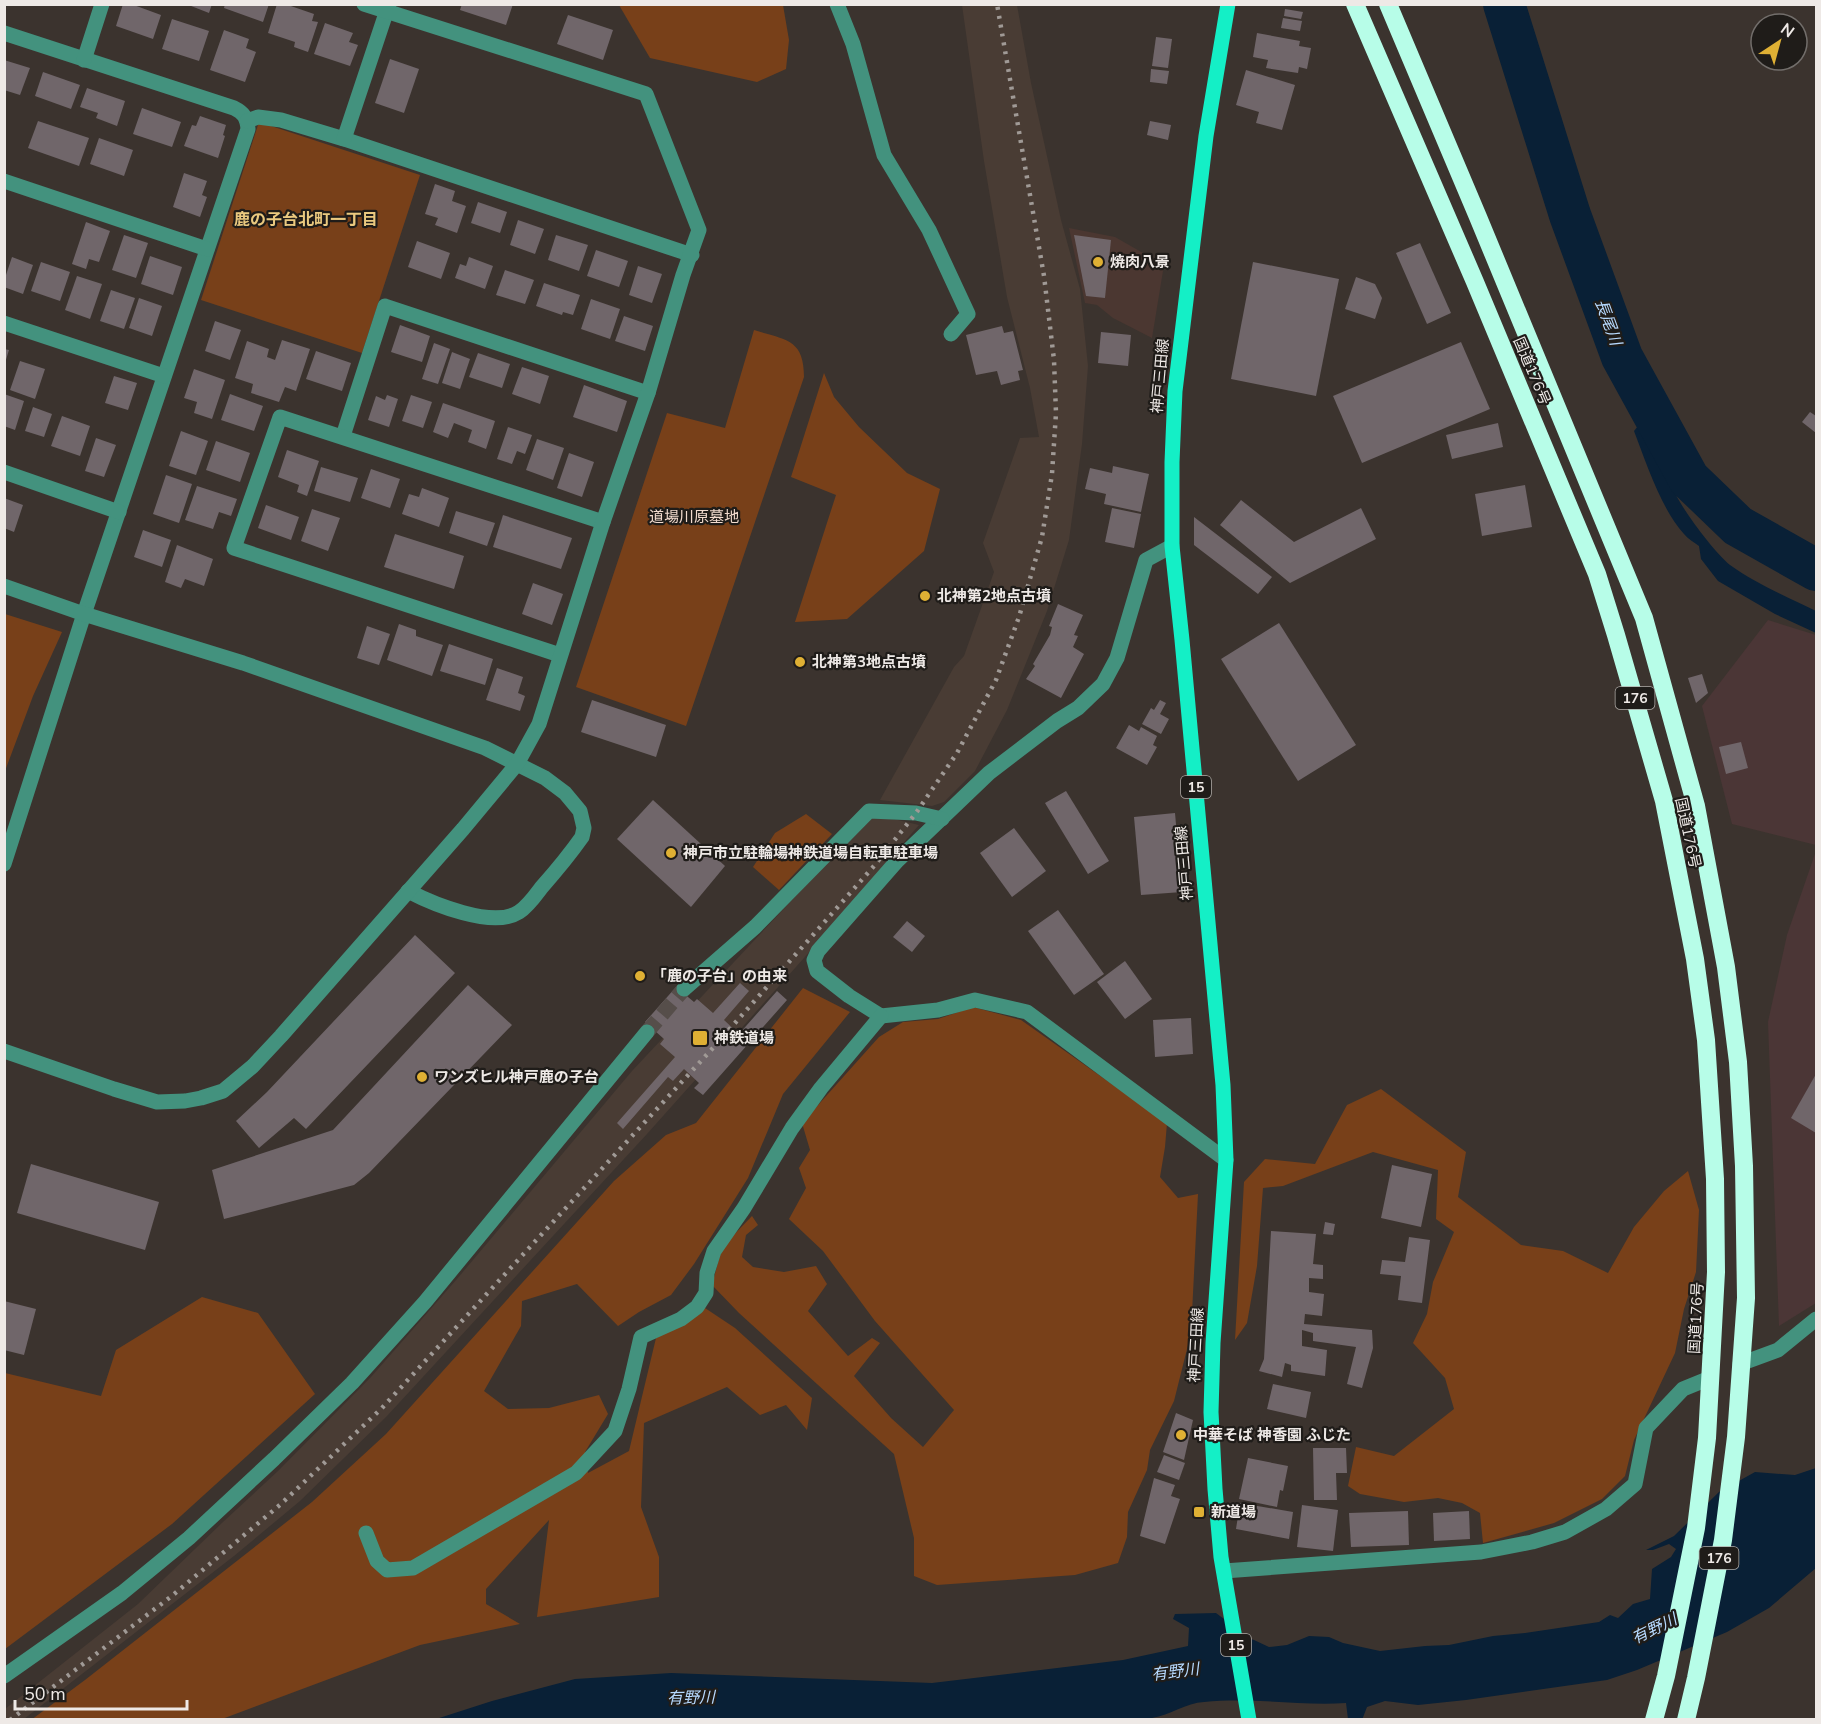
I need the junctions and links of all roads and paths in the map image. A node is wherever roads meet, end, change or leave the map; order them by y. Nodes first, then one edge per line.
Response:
1 (102, 4) edge
2 (364, 4) edge
3 (837, 4) edge
4 (1228, 4) edge
5 (1355, 4) edge
6 (1388, 4) edge
7 (387, 8) edge
8 (4, 33) edge
9 (84, 60) junction
10 (247, 122) junction
11 (344, 139) junction
12 (4, 181) edge
13 (207, 249) junction
14 (692, 255) junction
15 (4, 323) edge
16 (951, 334) dead end
17 (164, 376) junction
18 (648, 393) junction
19 (343, 436) junction
20 (4, 472) edge
21 (118, 512) junction
22 (603, 522) junction
23 (1172, 546) junction
24 (4, 586) edge
25 (84, 614) junction
26 (560, 655) junction
27 (517, 764) junction
28 (942, 819) junction
29 (4, 864) edge
30 (408, 891) junction
31 (684, 989) tunnel mouth
32 (881, 1016) junction
33 (647, 1032) tunnel mouth
34 (4, 1051) edge
35 (1226, 1160) junction
36 (1816, 1319) edge
37 (1740, 1364) junction
38 (1710, 1378) junction
39 (366, 1533) dead end
40 (1224, 1571) junction
41 (4, 1676) edge
42 (1249, 1719) edge
43 (1654, 1719) edge
44 (1686, 1719) edge

1 - 9 street
2 - 7 street
3 - 16 street
4 - 23 main road, 神戸三田線 / 15
5 - 38 highway, 国道176号 / 176
6 - 37 highway, 国道176号 / 176
7 - 11 street
7 - 14 street
8 - 9 street
9 - 10 street
10 - 11 street
10 - 13 street
11 - 14 street
12 - 13 street
13 - 17 street
14 - 18 street
15 - 17 street
17 - 21 street
18 - 19 street
18 - 22 street
19 - 22 street
19 - 26 street
20 - 21 street
21 - 25 street
22 - 26 street
23 - 28 street
23 - 35 main road, 神戸三田線 / 15
24 - 25 street
25 - 27 street
25 - 29 street
26 - 27 street
27 - 30 street
27 - 30 street
28 - 31 street
28 - 32 street
30 - 34 street
32 - 35 street
32 - 39 street
33 - 41 street
35 - 40 main road, 神戸三田線 / 15
36 - 37 street
37 - 44 highway, 国道176号 / 176
38 - 40 street
38 - 43 highway, 国道176号 / 176
40 - 42 main road, 神戸三田線 / 15

